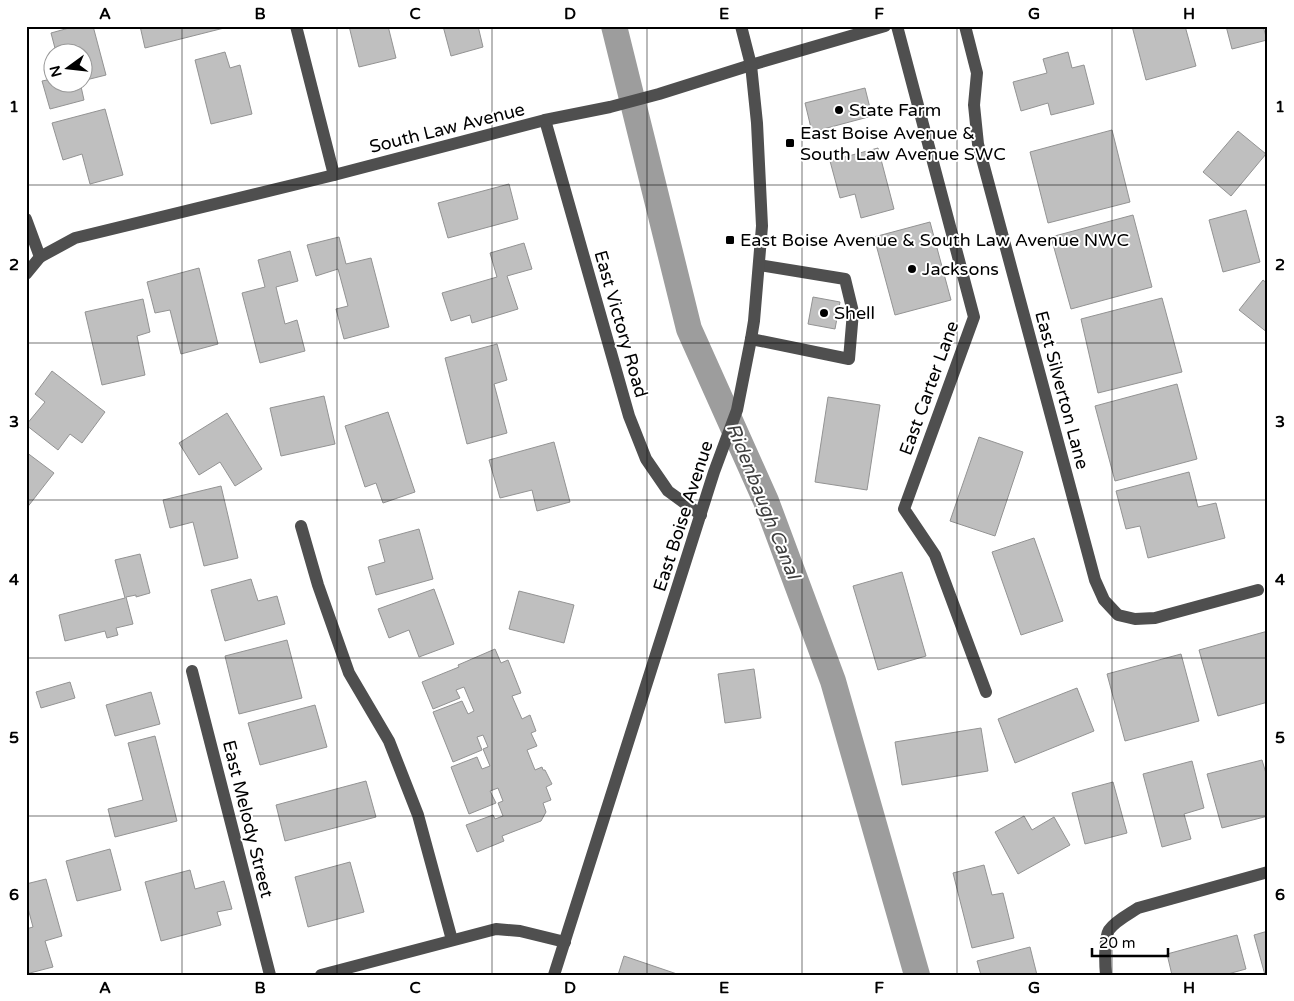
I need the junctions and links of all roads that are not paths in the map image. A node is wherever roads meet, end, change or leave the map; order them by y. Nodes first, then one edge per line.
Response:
1 (296, 26) edge
2 (741, 26) edge
3 (885, 26) edge
4 (897, 26) edge
5 (965, 26) edge
6 (750, 65) junction
7 (545, 120) junction
8 (334, 175) junction
9 (26, 219) edge
10 (40, 257) junction
11 (759, 265) junction
12 (26, 274) edge
13 (751, 339) junction
14 (701, 516) junction
15 (302, 526) dead end
16 (1258, 590) dead end
17 (192, 671) dead end
18 (986, 692) dead end
19 (1268, 872) edge
20 (452, 940) junction
21 (565, 942) junction
22 (270, 975) edge
23 (321, 975) edge
24 (554, 975) edge
25 (1106, 975) edge

1 - 8 street
2 - 6 street, East Boise Avenue
3 - 6 street, South Law Avenue
4 - 18 street, East Carter Lane
5 - 16 street, East Silverton Lane
6 - 7 street, South Law Avenue
6 - 11 street, East Boise Avenue
7 - 8 street, South Law Avenue
7 - 14 street, East Victory Road
8 - 10 street, South Law Avenue
9 - 10 street
10 - 12 street, South Law Avenue
11 - 13 street, East Boise Avenue
11 - 13 street
13 - 14 street, East Boise Avenue
14 - 21 street, East Boise Avenue
15 - 20 street
17 - 22 street, East Melody Street
19 - 25 street
20 - 21 street
20 - 23 street
21 - 24 street, East Boise Avenue

